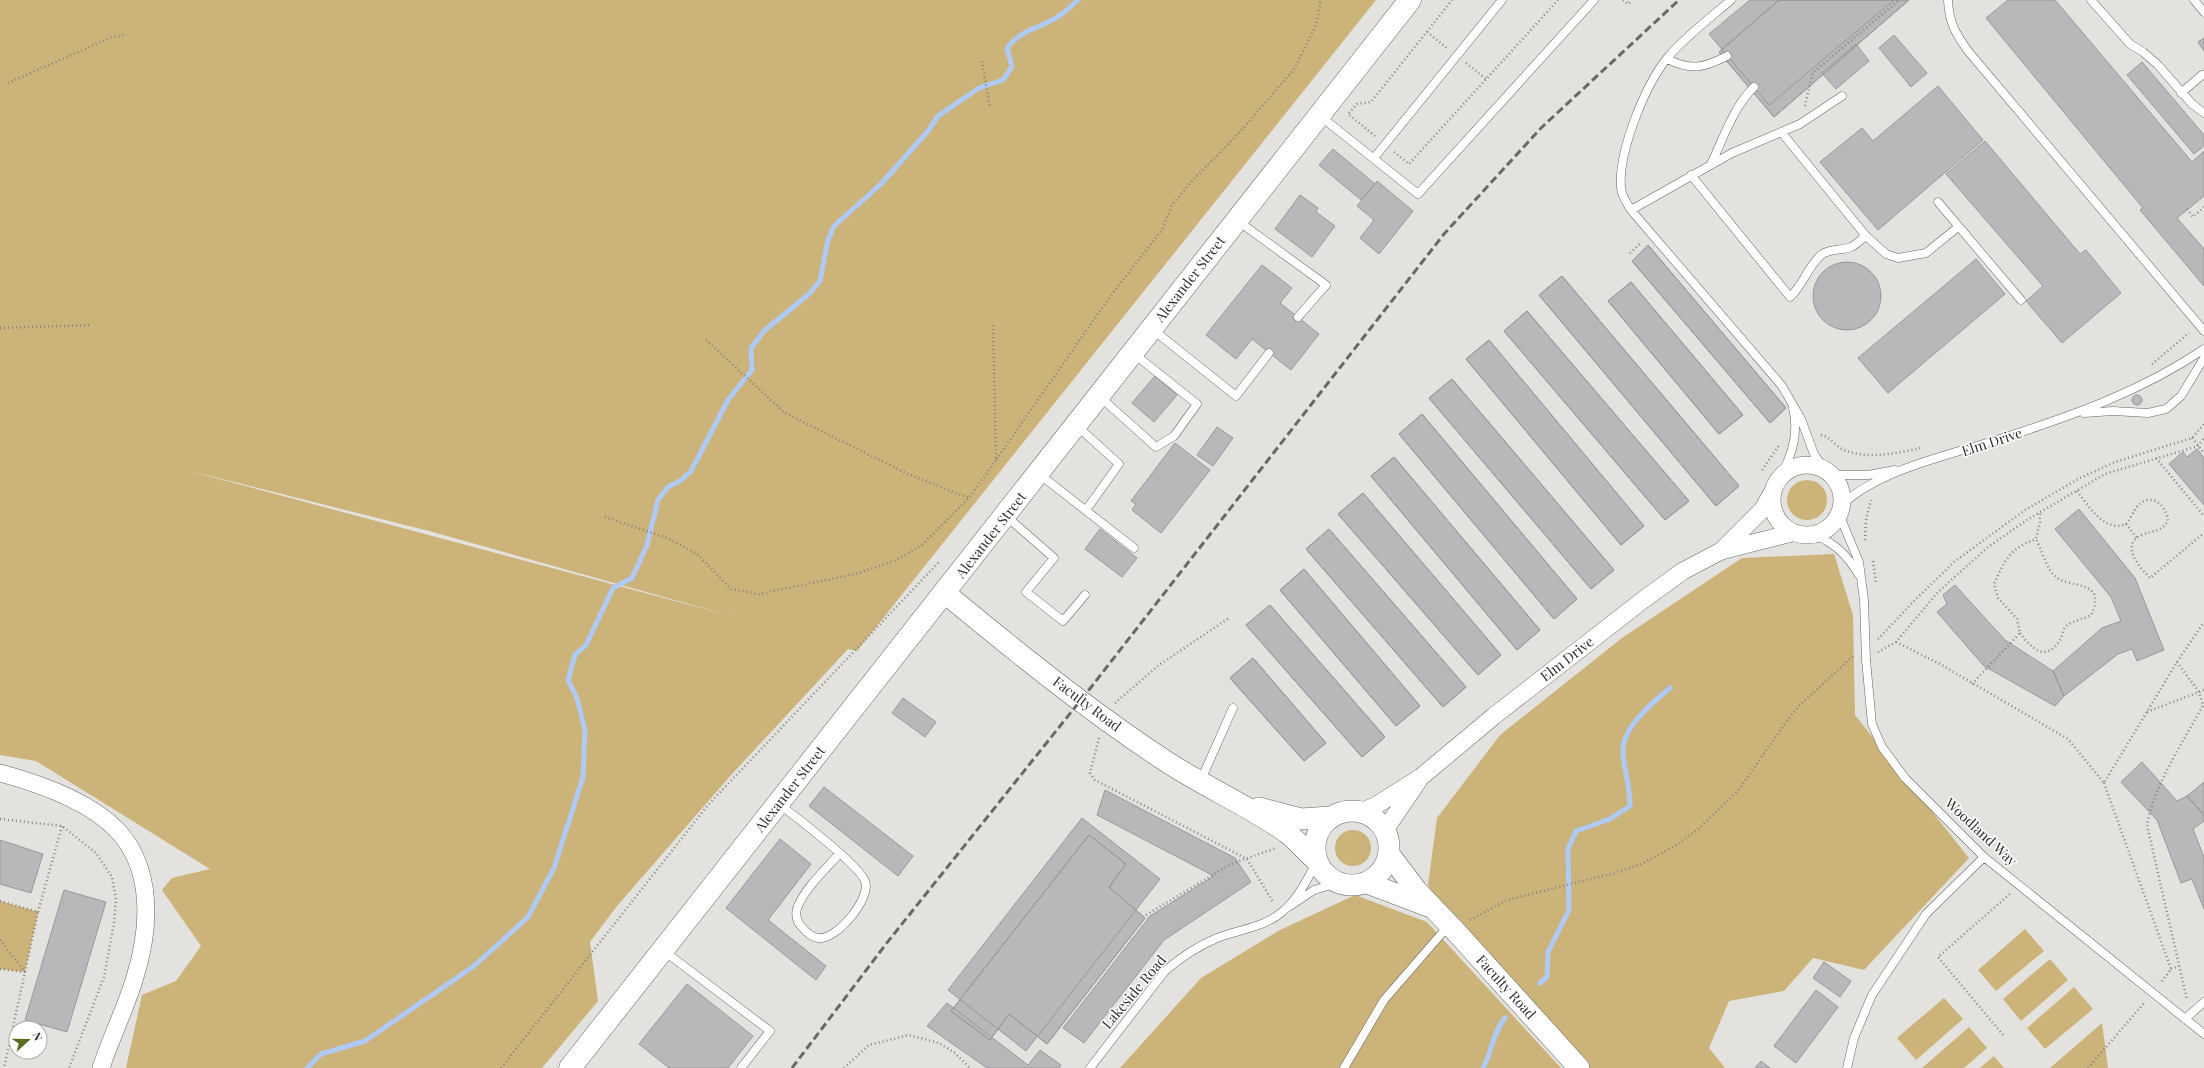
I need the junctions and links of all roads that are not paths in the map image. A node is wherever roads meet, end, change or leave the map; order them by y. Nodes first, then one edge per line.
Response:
1 (1410, 0) edge
2 (1502, 0) edge
3 (1594, 0) edge
4 (1731, 0) edge
5 (1948, 0) edge
6 (2091, 0) edge
7 (2194, 0) edge
8 (2204, 12) edge
9 (1727, 56) dead end
10 (1667, 59) junction
11 (2204, 75) edge
12 (1754, 87) dead end
13 (2181, 93) junction
14 (1842, 96) dead end
15 (2204, 113) edge
16 (1319, 115) junction
17 (1782, 133) junction
18 (1374, 158) junction
19 (1710, 165) junction
20 (1691, 175) junction
21 (1938, 202) dead end
22 (1631, 210) junction
23 (1236, 219) junction
24 (1958, 227) junction
25 (1866, 236) junction
26 (2020, 300) dead end
27 (1298, 317) dead end
28 (1152, 328) junction
29 (2204, 331) edge
30 (2204, 349) edge
31 (1133, 353) junction
32 (1270, 353) dead end
33 (2204, 358) edge
34 (1099, 396) junction
35 (1789, 396) junction
36 (2075, 414) junction
37 (1076, 426) junction
38 (1908, 468) junction
39 (1828, 472) junction
40 (1039, 474) junction
41 (1781, 475) junction
42 (1772, 493) junction
43 (1086, 510) junction
44 (1841, 510) junction
45 (1006, 516) junction
46 (1792, 533) junction
47 (1815, 535) junction
48 (1134, 548) dead end
49 (1721, 551) junction
50 (1861, 579) junction
51 (945, 593) junction
52 (1085, 595) dead end
53 (1233, 708) dead end
54 (0, 773) edge
55 (1421, 777) junction
56 (1200, 783) junction
57 (1238, 802) junction
58 (779, 804) junction
59 (1360, 812) junction
60 (1331, 818) junction
61 (1385, 830) junction
62 (839, 854) junction
63 (1389, 854) junction
64 (1984, 857) junction
65 (1317, 861) junction
66 (1337, 882) junction
67 (1367, 882) junction
68 (1432, 908) junction
69 (1283, 911) junction
70 (1458, 923) junction
71 (664, 951) junction
72 (2204, 1002) edge
73 (2188, 1017) junction
74 (2204, 1034) edge
75 (102, 1068) edge
76 (570, 1068) edge
77 (741, 1068) edge
78 (1090, 1068) edge
79 (1344, 1068) edge
80 (1579, 1068) edge
81 (1847, 1068) edge

1 - 16 main road, Alexander Street
2 - 18 lane
3 - 18 lane
4 - 10 lane
5 - 29 lane
6 - 13 lane
7 - 8 lane
9 - 10 lane
10 - 22 lane
11 - 13 lane
12 - 19 lane
13 - 15 lane
14 - 17 lane
16 - 18 lane
16 - 23 main road, Alexander Street
17 - 19 lane
17 - 25 lane
19 - 20 lane
20 - 22 lane
20 - 25 lane
21 - 24 lane
22 - 35 lane
23 - 27 lane
23 - 28 main road, Alexander Street
24 - 25 lane
24 - 26 lane
28 - 31 main road, Alexander Street
28 - 32 lane
30 - 36 lane, Elm Drive
31 - 34 main road, Alexander Street
31 - 34 lane
33 - 36 lane, Elm Drive
34 - 37 main road, Alexander Street
35 - 39 lane
35 - 41 lane
36 - 38 lane, Elm Drive
37 - 40 main road, Alexander Street
37 - 43 lane
38 - 39 lane, Elm Drive
38 - 44 lane, Elm Drive
39 - 41 street
39 - 44 street
40 - 43 lane
40 - 45 main road, Alexander Street
41 - 42 street
42 - 46 street
42 - 49 street, Elm Drive
43 - 48 lane
44 - 47 street
44 - 50 lane, Woodland Way
45 - 51 main road, Alexander Street
45 - 52 lane
46 - 47 street
46 - 49 street, Elm Drive
47 - 50 lane, Woodland Way
49 - 55 street, Elm Drive
50 - 64 lane, Woodland Way
51 - 56 street, Faculty Road
51 - 58 main road, Alexander Street
53 - 56 lane
54 - 75 street
55 - 59 street, Elm Drive
55 - 61 street, Elm Drive
56 - 57 street, Faculty Road
57 - 60 street, Faculty Road
57 - 65 street, Faculty Road
58 - 62 lane
58 - 71 main road, Alexander Street
59 - 60 street
59 - 61 street
60 - 65 street
61 - 63 street
62 - 62 lane
63 - 67 street
63 - 68 street, Faculty Road
64 - 73 lane, Woodland Way
64 - 81 lane
65 - 66 street
65 - 69 lane, Lakeside Road
66 - 67 street
66 - 69 lane
67 - 68 street, Faculty Road
68 - 70 street, Faculty Road
69 - 78 lane, Lakeside Road
70 - 79 lane
70 - 80 street, Faculty Road
71 - 76 main road, Alexander Street
71 - 77 lane
72 - 73 lane
73 - 74 lane, Woodland Way

